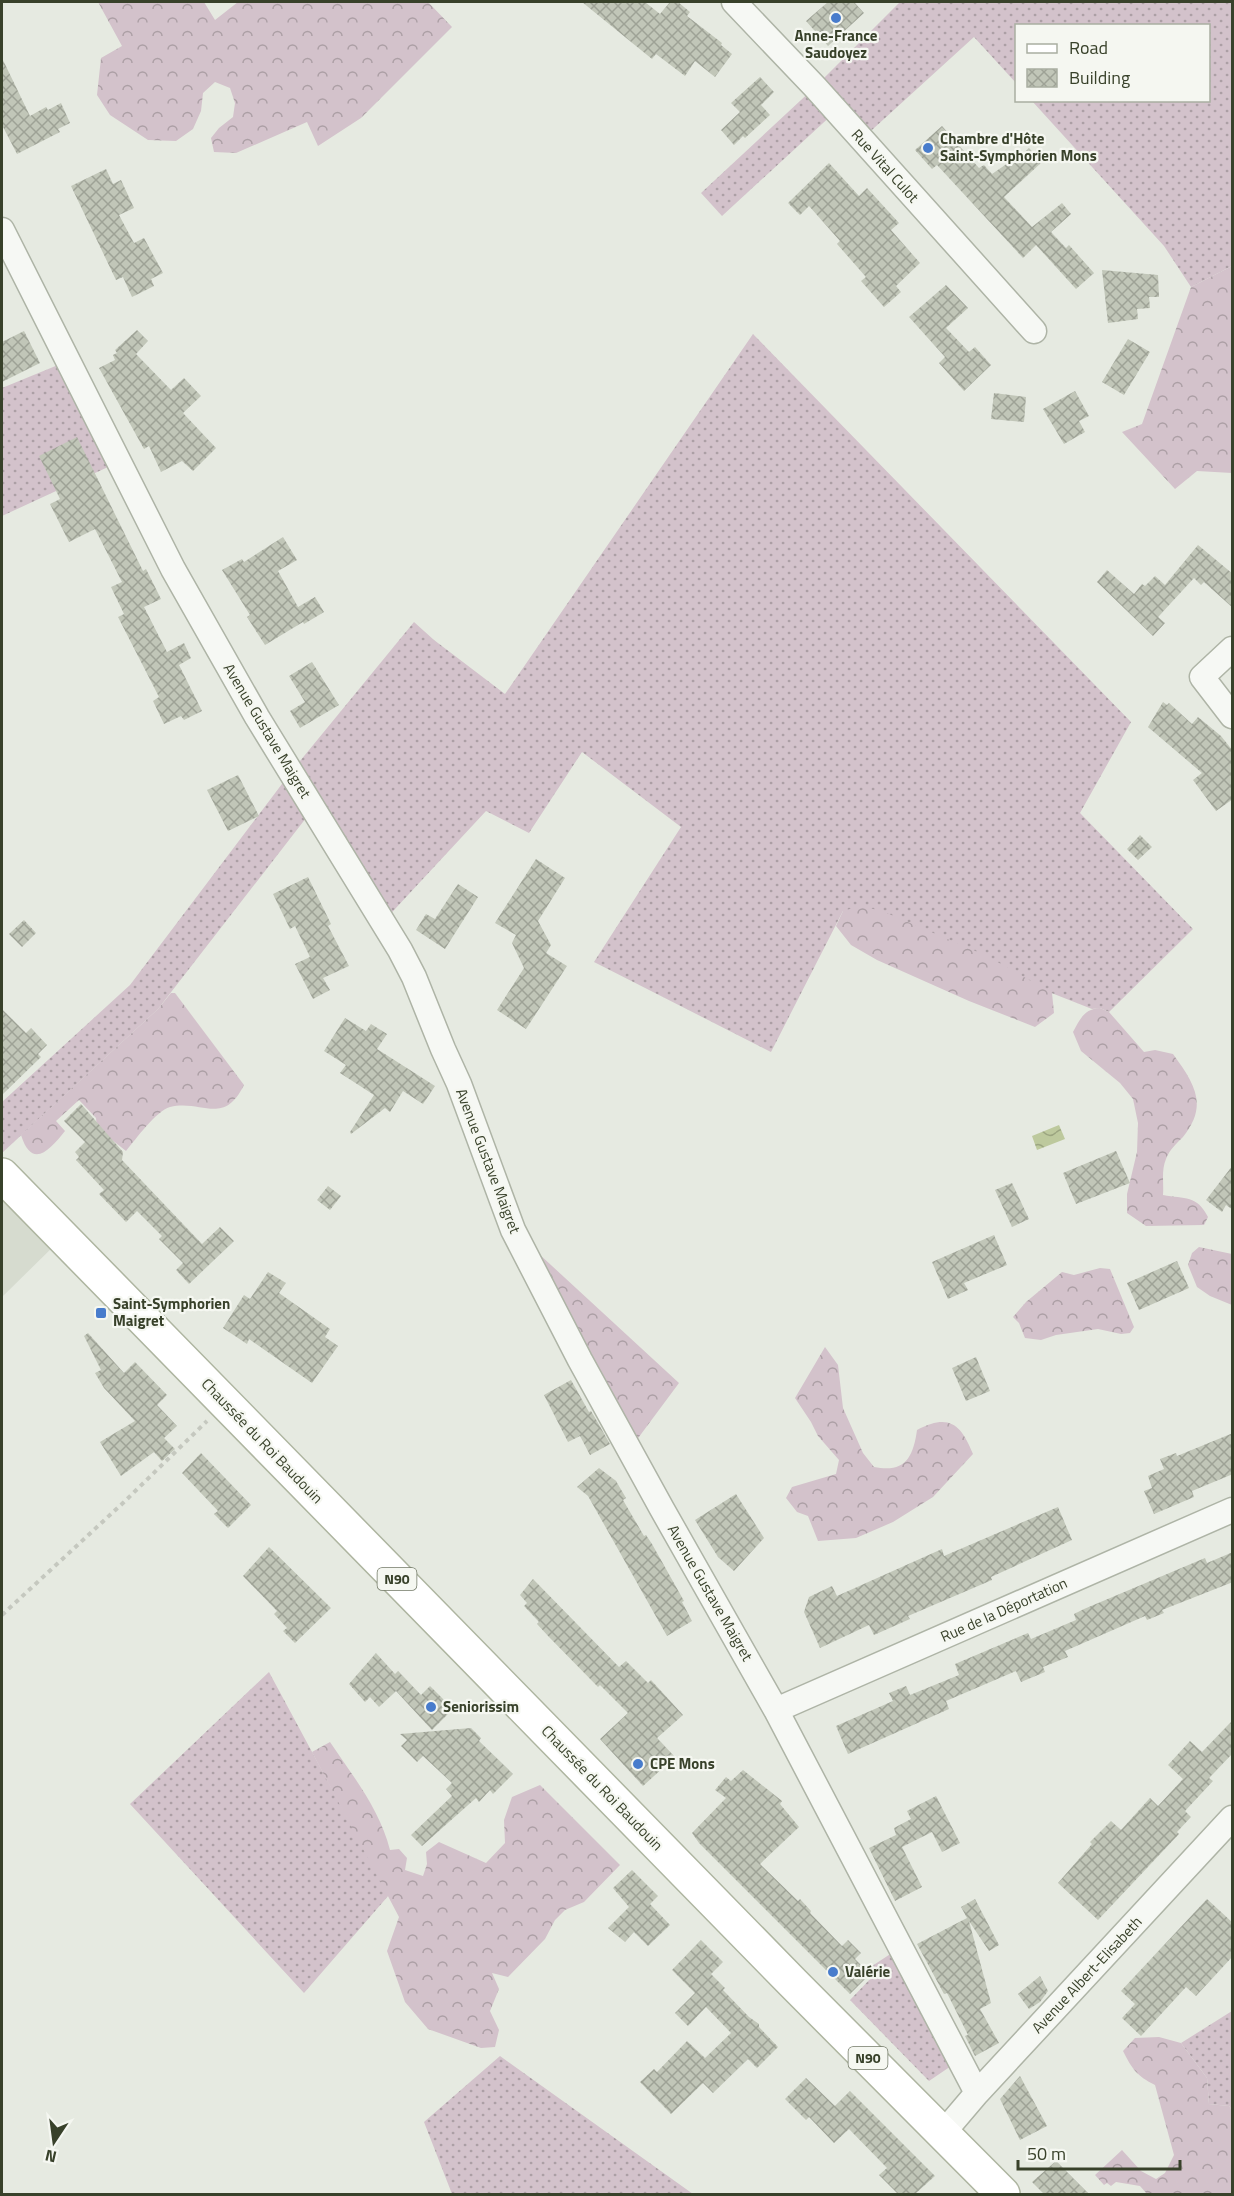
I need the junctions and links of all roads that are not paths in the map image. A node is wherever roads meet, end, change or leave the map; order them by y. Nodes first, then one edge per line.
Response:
1 (734, 2) edge
2 (2, 230) edge
3 (1034, 331) dead end
4 (1233, 649) edge
5 (1233, 716) edge
6 (2, 1175) edge
7 (1233, 1510) edge
8 (776, 1710) junction
9 (1233, 1818) edge
10 (977, 2093) junction
11 (943, 2133) junction
12 (1003, 2194) edge

1 - 3 street, Rue Vital Culot
2 - 8 street, Avenue Gustave Maigret
4 - 5 street
6 - 11 main road, Chaussée du Roi Baudouin / N90
7 - 8 street, Rue de la Déportation
8 - 10 street, Avenue Gustave Maigret
9 - 10 street, Avenue Albert-Elisabeth
10 - 11 street, Avenue Albert-Elisabeth
11 - 12 main road, Chaussée du Roi Baudouin / N90

